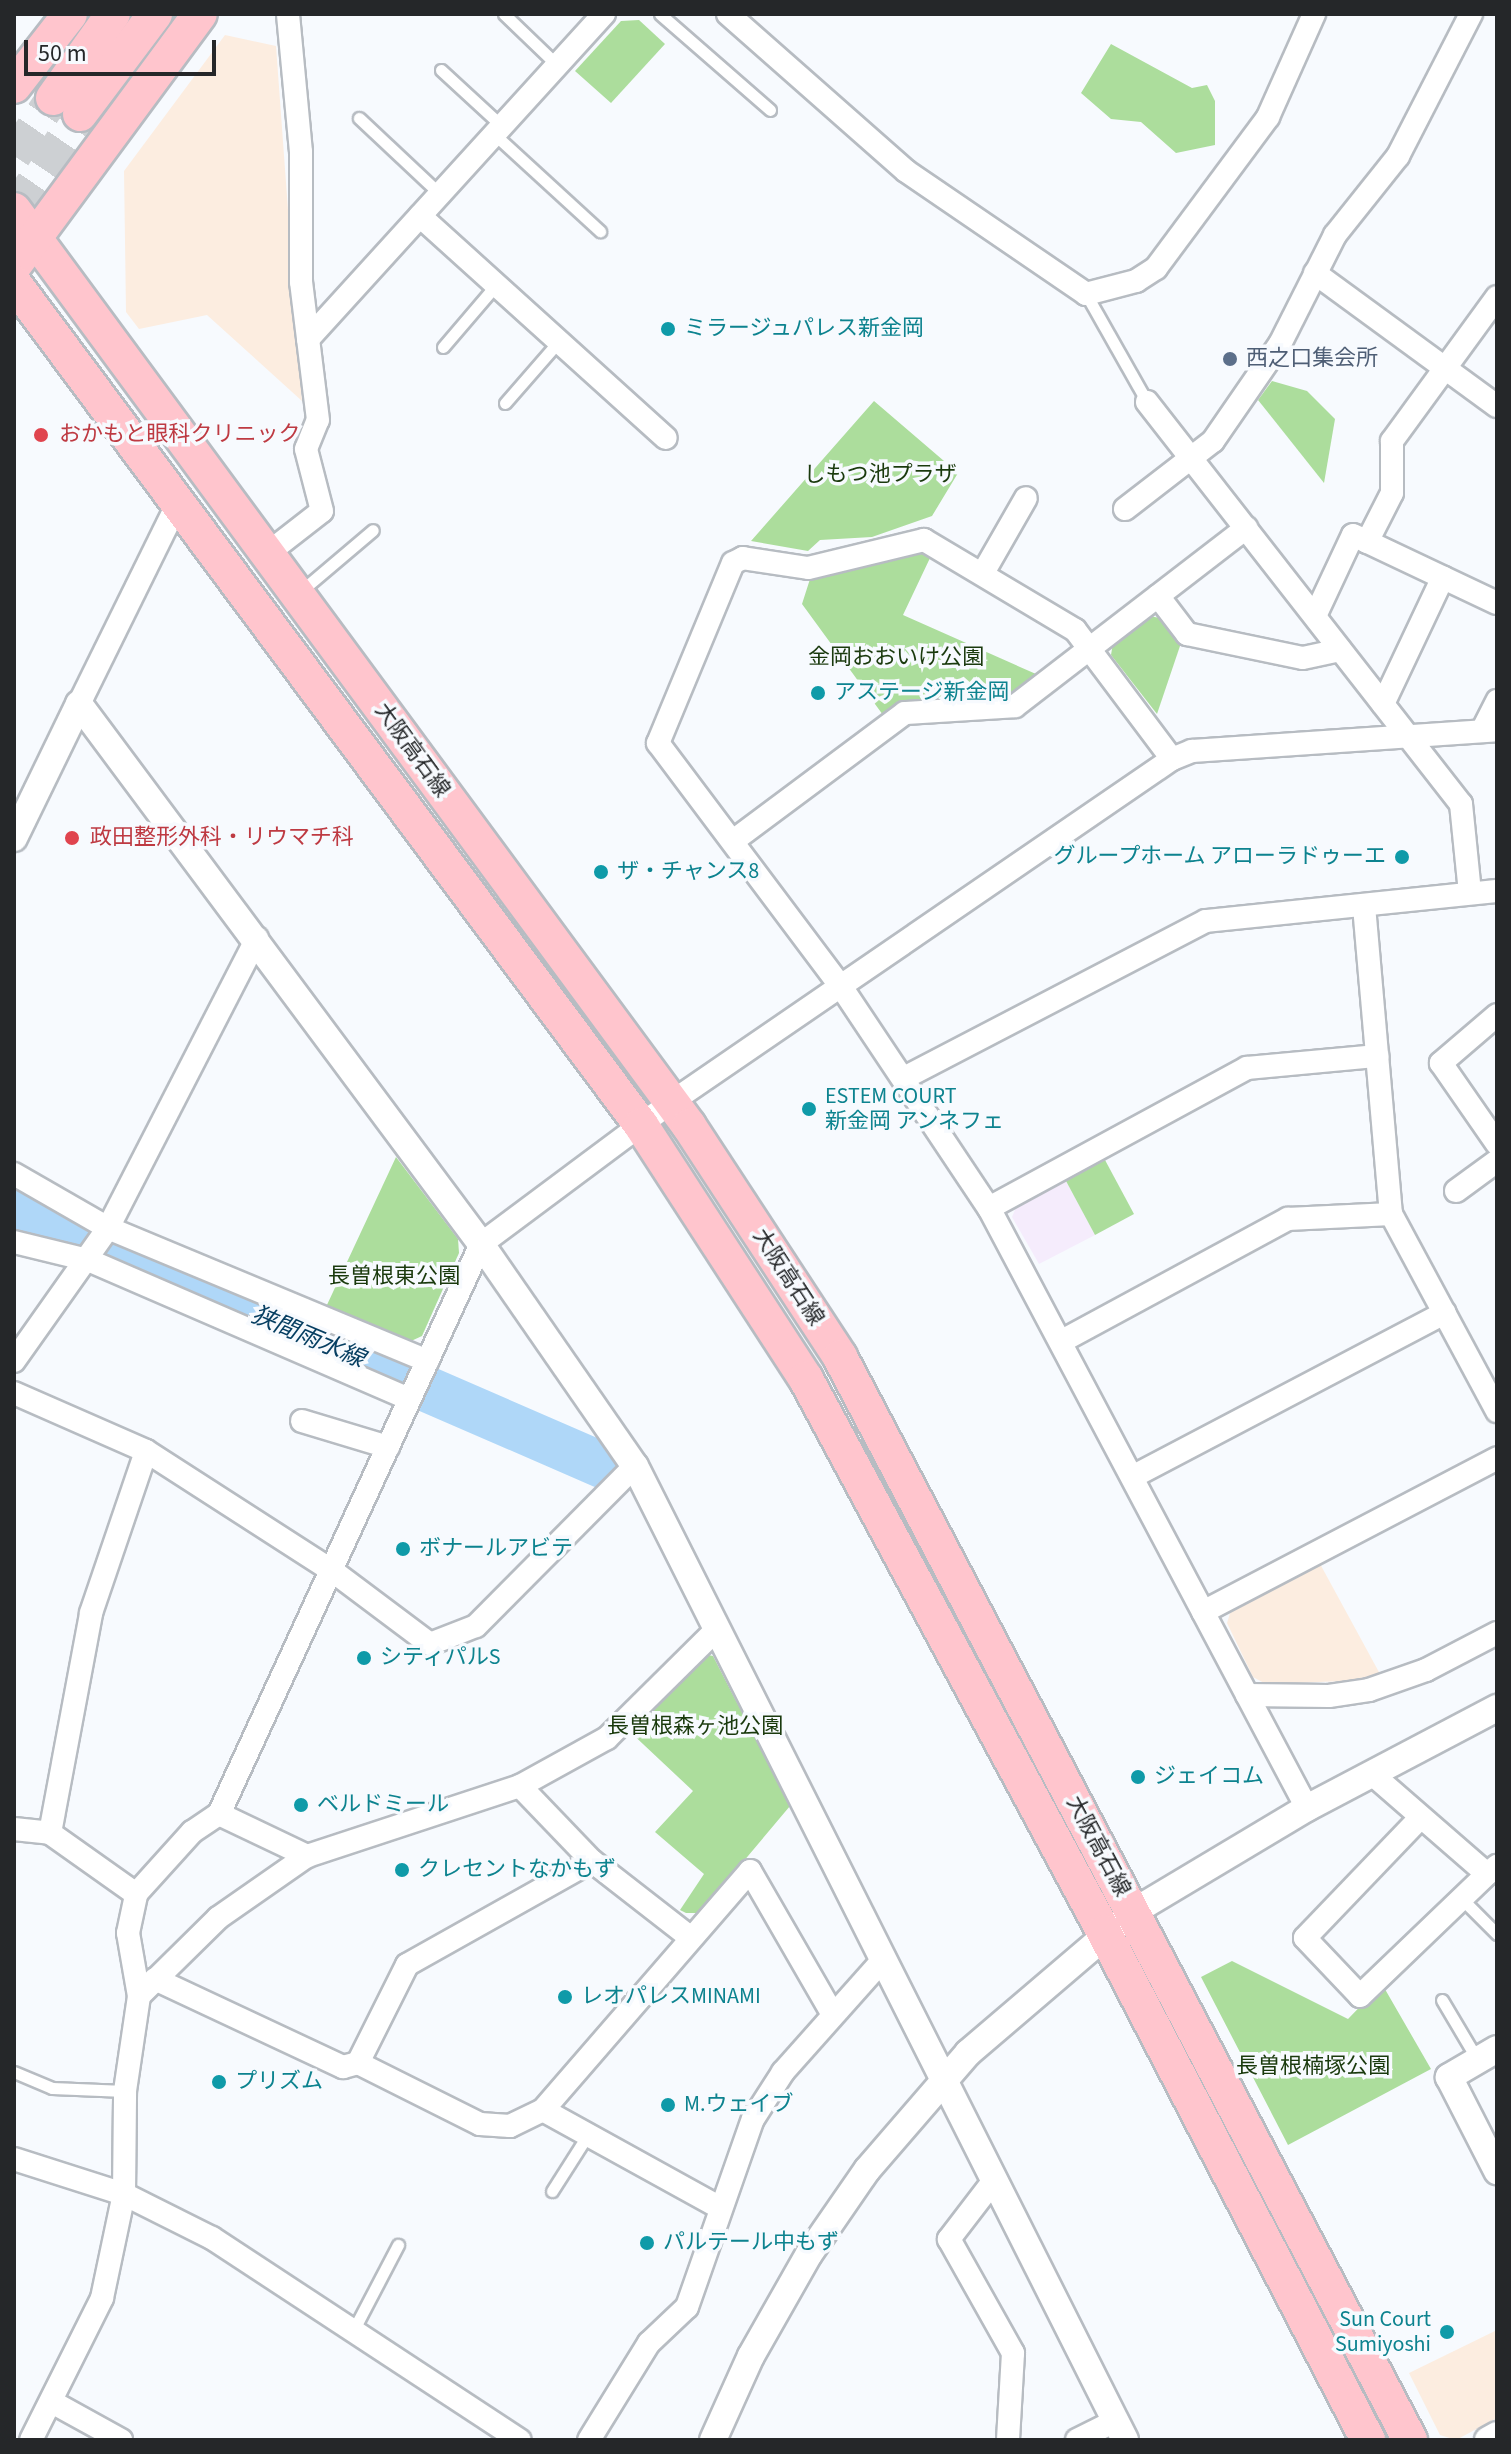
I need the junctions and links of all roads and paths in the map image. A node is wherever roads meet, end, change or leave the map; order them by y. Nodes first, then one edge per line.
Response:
1 (70, 14) edge
2 (113, 14) edge
3 (155, 14) edge
4 (200, 14) edge
5 (288, 14) edge
6 (504, 14) edge
7 (604, 14) edge
8 (660, 14) edge
9 (728, 14) edge
10 (1314, 14) edge
11 (1471, 14) edge
12 (557, 65) junction
13 (441, 70) dead end
14 (14, 86) edge
15 (770, 110) dead end
16 (359, 118) dead end
17 (498, 130) junction
18 (440, 194) junction
19 (420, 216) junction
20 (24, 223) edge
21 (600, 231) dead end
22 (14, 266) edge
23 (1315, 273) junction
24 (14, 283) edge
25 (496, 285) junction
26 (1086, 294) junction
27 (1497, 297) edge
28 (308, 339) junction
29 (559, 341) junction
30 (443, 347) dead end
31 (1445, 368) junction
32 (1147, 402) joint
33 (505, 403) dead end
34 (1497, 406) edge
35 (666, 438) dead end
36 (1191, 456) junction
37 (1026, 498) dead end
38 (179, 501) junction
39 (1125, 509) dead end
40 (1246, 528) junction
41 (373, 530) dead end
42 (1367, 542) junction
43 (268, 553) junction
44 (983, 573) junction
45 (1443, 577) junction
46 (297, 594) junction
47 (1158, 596) junction
48 (1497, 603) edge
49 (1315, 616) junction
50 (1089, 649) junction
51 (1340, 650) junction
52 (1497, 701) edge
53 (79, 704) junction
54 (1383, 704) junction
55 (1490, 731) edge
56 (1409, 737) junction
57 (1172, 759) junction
58 (14, 838) edge
59 (733, 841) junction
60 (1497, 891) edge
61 (1470, 893) junction
62 (1364, 906) junction
63 (257, 938) junction
64 (840, 985) junction
65 (1497, 1015) edge
66 (1377, 1056) junction
67 (904, 1078) junction
68 (670, 1103) junction
69 (641, 1125) junction
70 (1497, 1144) edge
71 (1497, 1161) edge
72 (14, 1174) edge
73 (1456, 1191) dead end
74 (989, 1208) junction
75 (1391, 1214) junction
76 (14, 1242) edge
77 (481, 1244) junction
78 (98, 1245) junction
79 (1445, 1313) junction
80 (1062, 1341) junction
81 (14, 1361) edge
82 (427, 1362) junction
83 (14, 1393) edge
84 (410, 1398) junction
85 (1497, 1411) edge
86 (302, 1421) dead end
87 (388, 1447) junction
88 (146, 1451) junction
89 (1497, 1458) edge
90 (635, 1466) junction
91 (1134, 1476) junction
92 (334, 1572) junction
93 (1203, 1612) junction
94 (716, 1630) junction
95 (1497, 1633) edge
96 (1247, 1695) junction
97 (1497, 1708) edge
98 (1372, 1774) junction
99 (520, 1786) junction
100 (1307, 1808) junction
101 (219, 1814) junction
102 (1420, 1818) junction
103 (14, 1829) edge
104 (50, 1833) junction
105 (307, 1856) junction
106 (592, 1861) junction
107 (1492, 1870) edge
108 (136, 1894) junction
109 (1461, 1898) junction
110 (1133, 1912) junction
111 (1104, 1932) junction
112 (1497, 1934) edge
113 (691, 1938) junction
114 (882, 1961) junction
115 (155, 1979) junction
116 (139, 1996) junction
117 (1442, 2000) dead end
118 (833, 2015) junction
119 (1487, 2054) edge
120 (358, 2063) junction
121 (14, 2072) edge
122 (944, 2079) junction
123 (125, 2091) junction
124 (543, 2110) junction
125 (587, 2136) junction
126 (14, 2159) edge
127 (1497, 2171) edge
128 (992, 2183) junction
129 (552, 2191) dead end
130 (124, 2194) junction
131 (719, 2207) junction
132 (398, 2245) dead end
133 (354, 2329) junction
134 (52, 2402) junction
135 (1120, 2430) edge
136 (1497, 2435) edge
137 (31, 2440) edge
138 (121, 2440) edge
139 (520, 2440) edge
140 (589, 2440) edge
141 (713, 2440) edge
142 (1008, 2440) edge
143 (1077, 2440) edge
144 (1368, 2440) edge
145 (1410, 2440) edge
146 (1488, 2440) edge

1 - 14 main road
2 - 3 main road
4 - 20 main road
5 - 28 street
6 - 12 lane
7 - 12 street
8 - 15 lane
9 - 26 street
10 - 26 street
11 - 23 street
12 - 17 street
13 - 17 lane
16 - 18 lane
17 - 18 street
17 - 21 lane
18 - 19 street
19 - 25 street
19 - 28 street
20 - 22 main road
20 - 43 main road, 大阪高石線
23 - 31 street
23 - 36 street
24 - 38 main road, 大阪高石線
25 - 29 street
25 - 30 lane
26 - 32 lane
27 - 31 street
28 - 43 street
29 - 33 lane
29 - 35 street
31 - 34 street
31 - 42 street
32 - 36 street
36 - 39 street
36 - 40 street
37 - 44 street
38 - 53 street
38 - 69 main road, 大阪高石線
40 - 47 street
40 - 49 street
41 - 46 lane
42 - 45 street
42 - 49 street
43 - 46 main road, 大阪高石線
44 - 50 street
44 - 59 street
45 - 48 street
45 - 54 street
46 - 68 main road, 大阪高石線
47 - 50 street
47 - 51 street
49 - 51 street
50 - 57 street
50 - 59 street
51 - 54 street
52 - 55 street
53 - 58 street
53 - 63 street
54 - 56 street
55 - 56 street
56 - 57 street
56 - 61 street
57 - 64 street
59 - 64 street
60 - 61 street
61 - 62 street
62 - 66 street
62 - 67 street
63 - 77 street
63 - 78 street
64 - 67 street
64 - 68 street
65 - 70 street
66 - 74 street
66 - 75 street
67 - 74 street
68 - 69 street
68 - 110 main road, 大阪高石線
69 - 77 street
69 - 111 main road, 大阪高石線
71 - 73 street
72 - 78 street
74 - 80 street
75 - 79 street
75 - 80 street
76 - 78 street
77 - 82 street
77 - 90 street
78 - 81 street
78 - 82 street
78 - 84 street
79 - 85 street
79 - 91 street
80 - 91 street
82 - 84 street
83 - 88 street
84 - 87 street
86 - 87 street
87 - 92 street
88 - 92 street
88 - 104 street
89 - 93 street
90 - 92 street
90 - 94 street
91 - 93 street
92 - 101 street
93 - 96 street
94 - 99 street
94 - 114 street
95 - 96 street
96 - 100 street
97 - 98 street
98 - 100 street
98 - 102 street
99 - 105 street
99 - 106 street
100 - 110 street
101 - 105 street
101 - 108 street
102 - 107 street
102 - 109 street
103 - 104 street
104 - 108 street
105 - 115 street
106 - 113 street
106 - 120 street
107 - 109 street
108 - 116 street
109 - 112 lane
110 - 111 street
110 - 145 main road, 大阪高石線
111 - 122 street
111 - 144 main road, 大阪高石線
113 - 118 street
113 - 124 street
114 - 118 street
114 - 122 street
115 - 116 street
115 - 120 street
116 - 123 street
117 - 119 lane
118 - 131 street
119 - 127 street
120 - 124 street
121 - 123 lane
122 - 128 street
122 - 141 street
123 - 130 street
124 - 125 street
125 - 129 lane
125 - 131 street
126 - 130 street
128 - 135 street
128 - 142 street
130 - 133 street
130 - 134 street
131 - 140 street
132 - 133 lane
133 - 139 street
134 - 137 street
134 - 138 street
135 - 143 street
136 - 146 street

